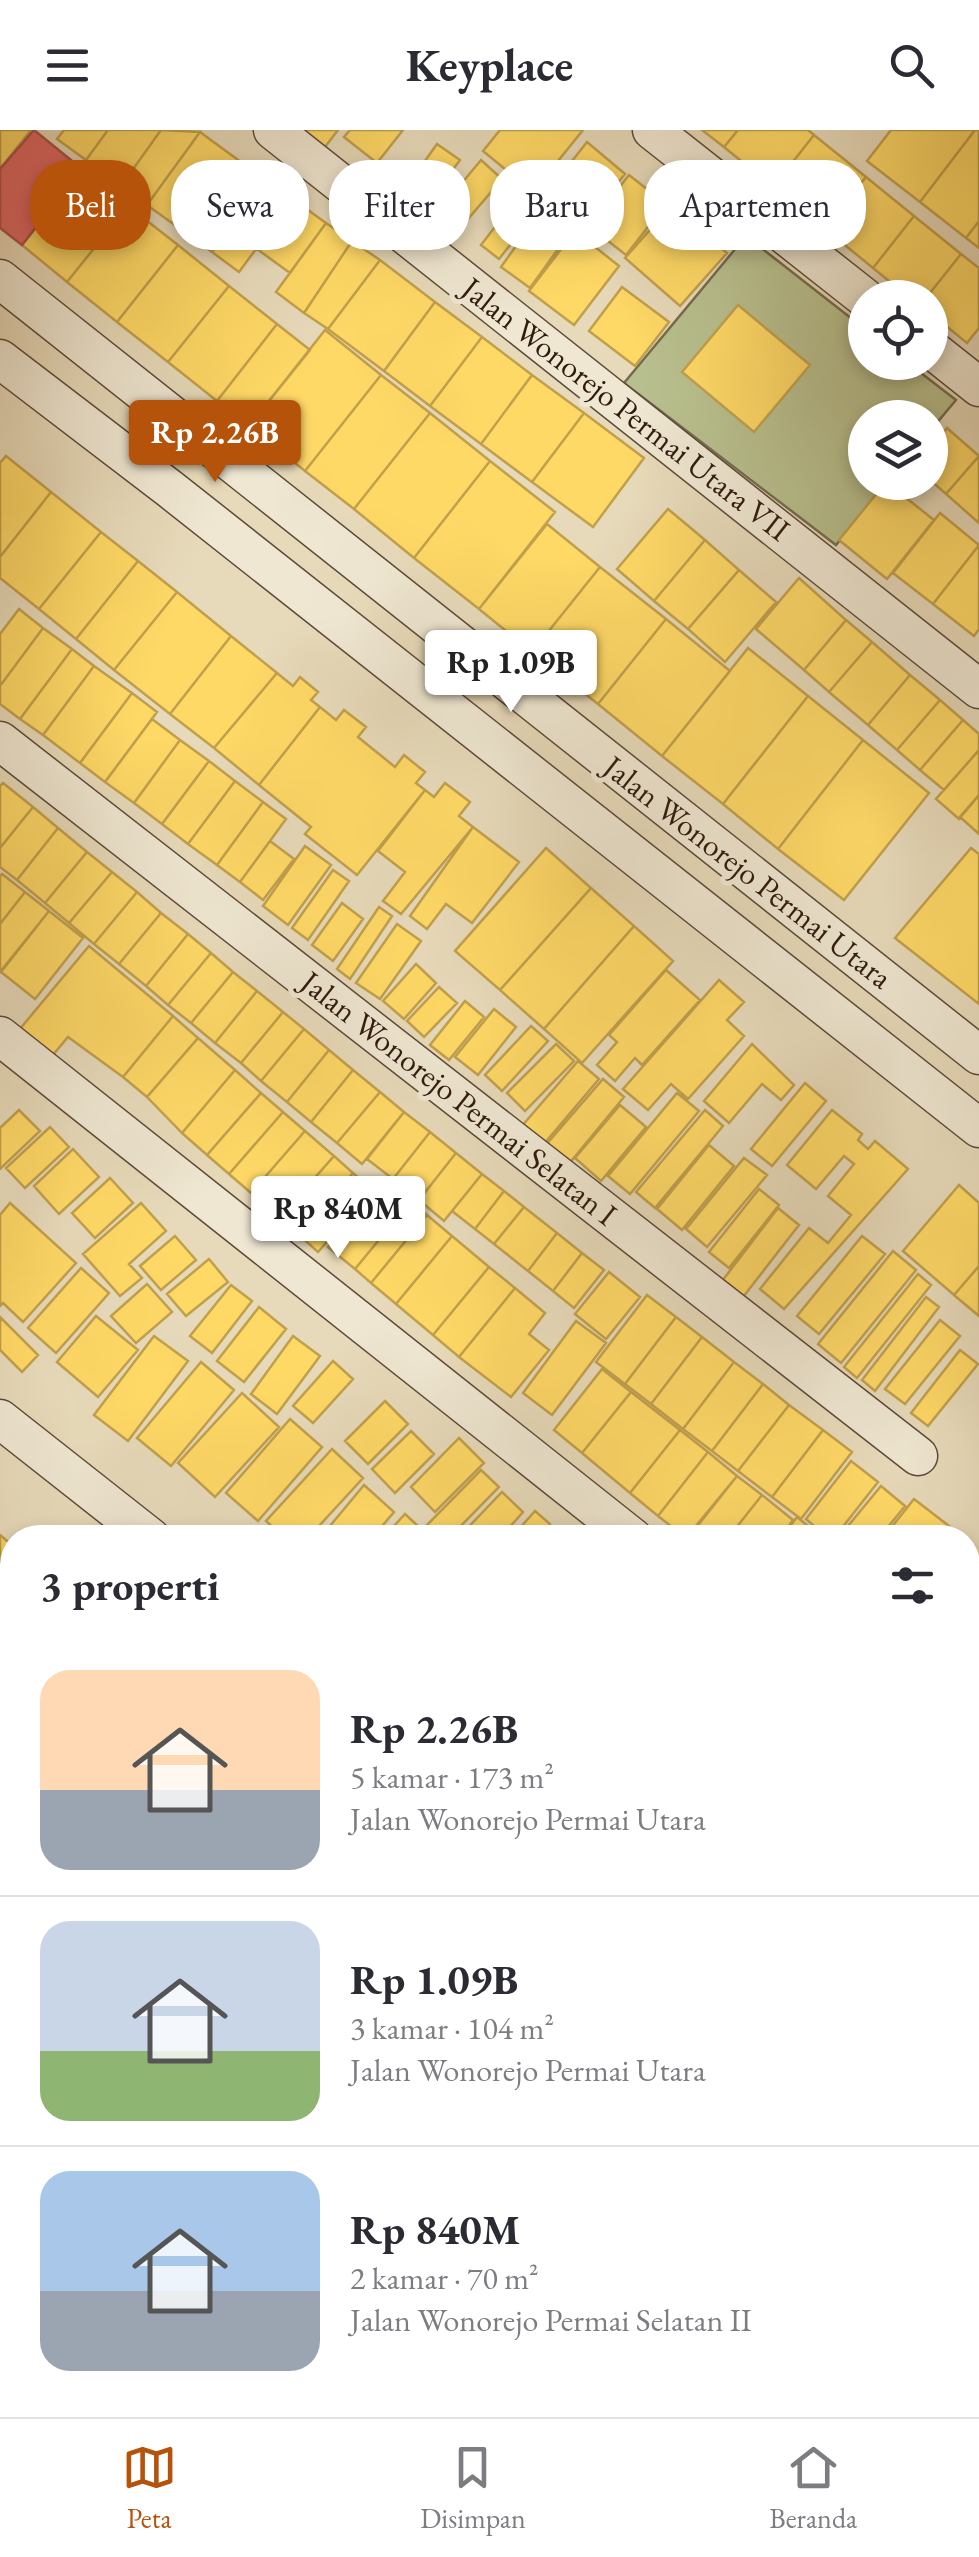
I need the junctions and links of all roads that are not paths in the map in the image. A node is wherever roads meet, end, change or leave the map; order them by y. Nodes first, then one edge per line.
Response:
1 (273, 130) edge
2 (652, 130) edge
3 (0, 279) edge
4 (848, 285) edge
5 (0, 359) edge
6 (948, 362) edge
7 (979, 386) edge
8 (205, 441) junction
9 (170, 488) junction
10 (979, 689) edge
11 (0, 741) edge
12 (0, 1036) edge
13 (979, 1056) edge
14 (979, 1128) edge
15 (0, 1419) edge
16 (918, 1456) dead end
17 (135, 1525) edge
18 (617, 1525) edge

1 - 10 street, Jalan Wonorejo Permai Utara VII
2 - 4 street
3 - 8 street, Jalan Wonorejo Permai Utara
5 - 9 street, Jalan Wonorejo Permai Utara
6 - 7 street
8 - 9 street
8 - 13 street, Jalan Wonorejo Permai Utara
9 - 14 street, Jalan Wonorejo Permai Utara
11 - 16 street, Jalan Wonorejo Permai Selatan I
12 - 18 street
15 - 17 street

